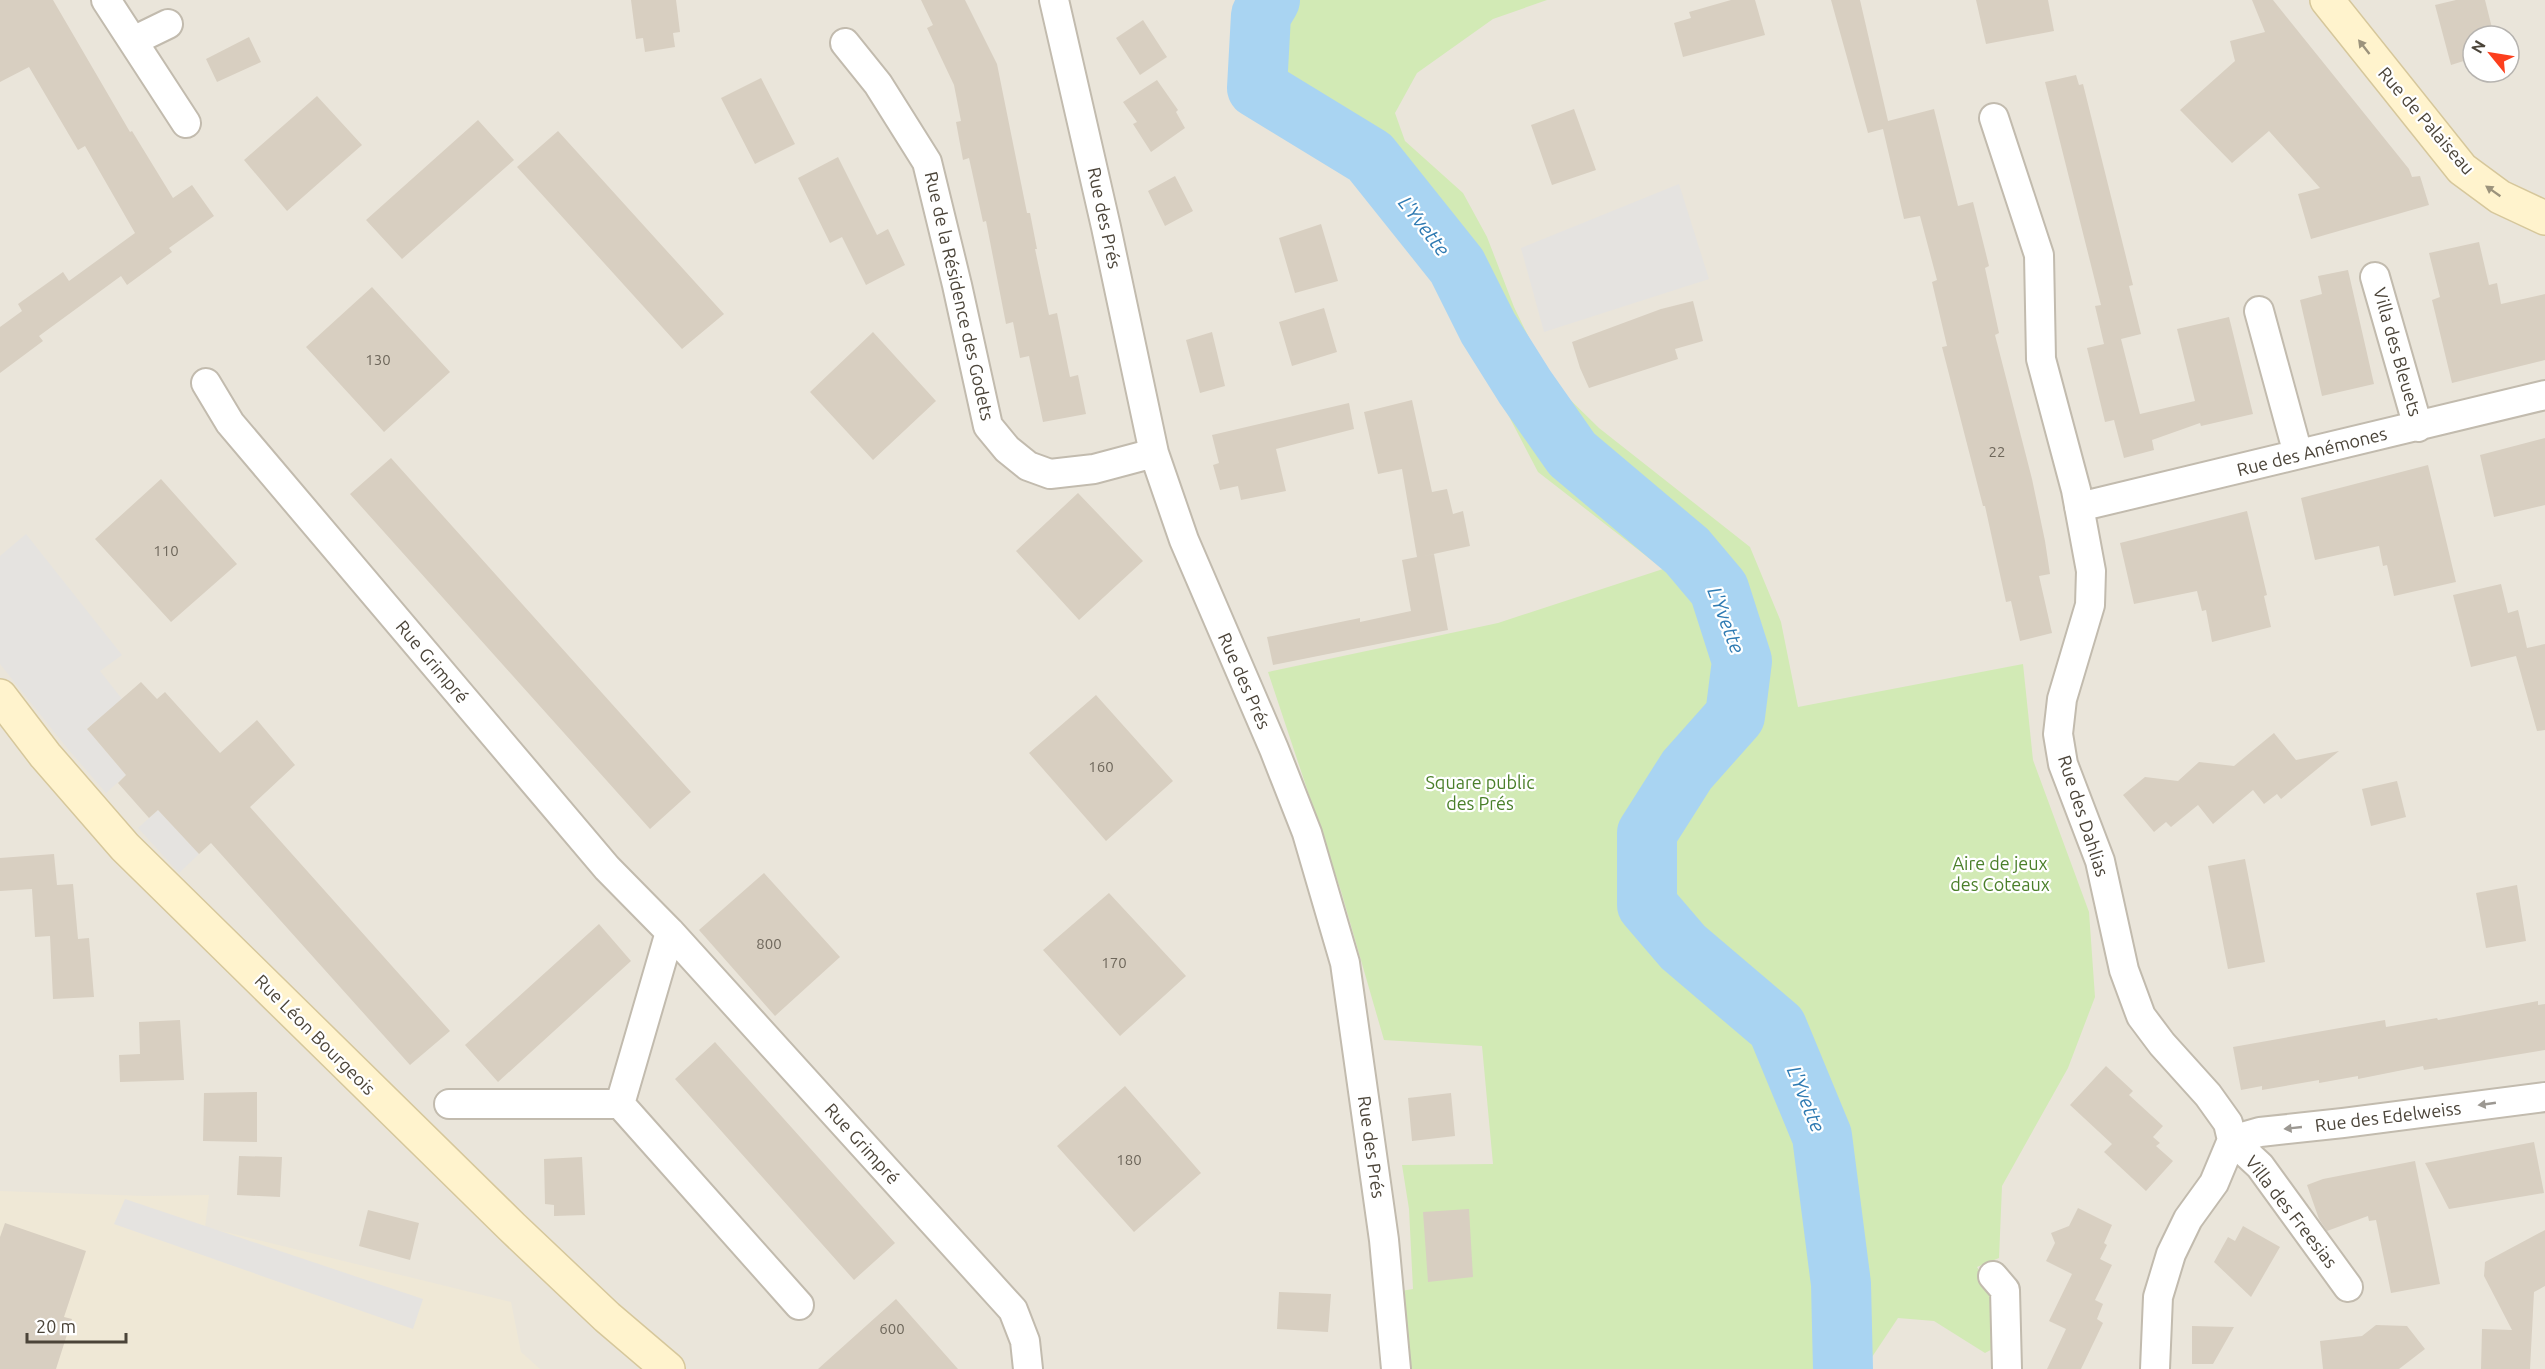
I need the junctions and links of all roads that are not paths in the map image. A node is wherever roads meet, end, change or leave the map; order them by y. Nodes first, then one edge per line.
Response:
1 (106, 0) edge
2 (1054, 0) edge
3 (2327, 0) edge
4 (168, 24) dead end
5 (133, 41) junction
6 (845, 43) dead end
7 (1994, 118) dead end
8 (186, 123) dead end
9 (2545, 218) edge
10 (2375, 277) dead end
11 (2259, 311) dead end
12 (206, 383) dead end
13 (2545, 395) edge
14 (2418, 427) junction
15 (1154, 453) junction
16 (2298, 454) junction
17 (2079, 507) junction
18 (0, 696) edge
19 (670, 932) junction
20 (2545, 1097) edge
21 (449, 1104) dead end
22 (620, 1104) junction
23 (2232, 1140) junction
24 (1993, 1276) dead end
25 (2348, 1287) dead end
26 (800, 1305) dead end
27 (659, 1364) edge
28 (1028, 1369) edge
29 (1396, 1369) edge
30 (2007, 1369) edge
31 (2156, 1369) edge

1 - 5 street
2 - 15 street, Rue des Prés
9 -> 3 street, Rue de Palaiseau
4 - 5 street
5 - 8 street
6 - 15 street, Rue de la Résidence des Godets
7 - 17 street, Rue des Dahlias
10 - 14 street, Villa des Bleuets
11 - 16 street
12 - 19 street, Rue Grimpré
13 - 14 street, Rue des Anémones
14 - 16 street, Rue des Anémones
15 - 29 street, Rue des Prés
16 - 17 street, Rue des Anémones
17 - 23 street, Rue des Dahlias
18 - 27 street, Rue Léon Bourgeois
19 - 22 street
19 - 28 street, Rue Grimpré
20 -> 23 street, Rue des Edelweiss
21 - 22 street
22 - 26 street
23 - 25 street, Villa des Freesias
23 - 31 street
24 - 30 street

